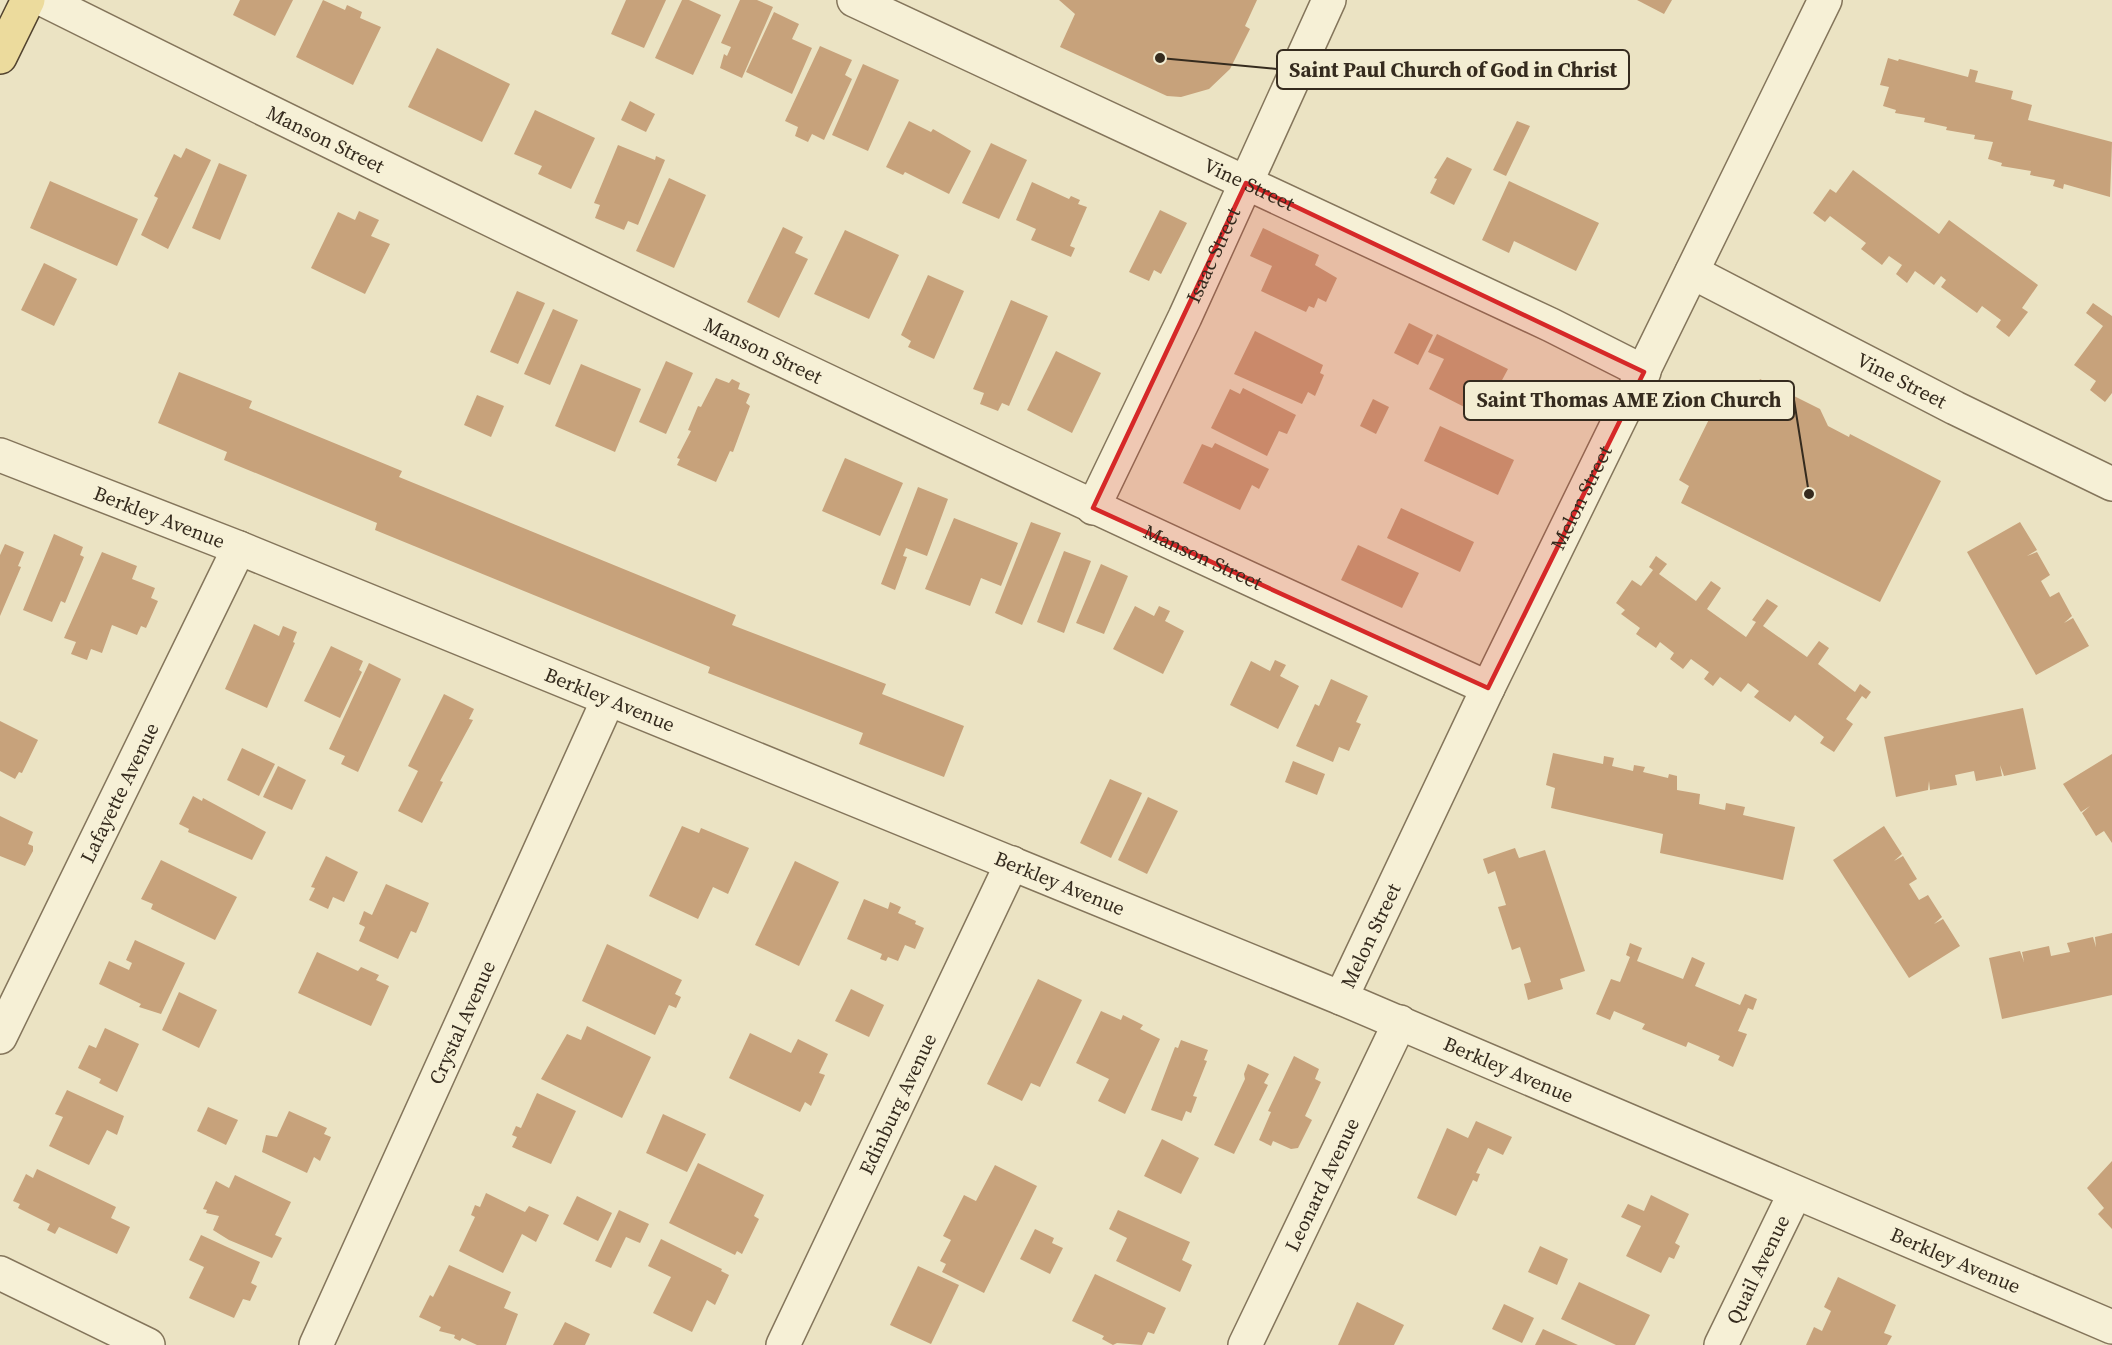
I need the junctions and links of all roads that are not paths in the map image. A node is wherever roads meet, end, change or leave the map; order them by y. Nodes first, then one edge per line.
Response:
1 (28, 0) edge
2 (44, 0) edge
3 (1329, 0) edge
4 (1825, 0) edge
5 (873, 4) edge
6 (0, 57) edge
7 (1246, 183) junction
8 (1692, 272) junction
9 (1644, 372) junction
10 (0, 454) edge
11 (2112, 484) edge
12 (1093, 508) junction
13 (239, 548) junction
14 (1488, 688) junction
15 (608, 700) junction
16 (1012, 863) junction
17 (1341, 998) junction
18 (1400, 1022) junction
19 (0, 1037) edge
20 (1795, 1192) junction
21 (0, 1273) edge
22 (2112, 1327) edge
23 (148, 1345) edge
24 (316, 1345) edge
25 (783, 1345) edge
26 (1245, 1345) edge
27 (1721, 1345) edge

1 - 6 main road
2 - 12 street, Manson Street
3 - 7 street, Isaac Street
4 - 8 street, Melon Street
5 - 7 street, Vine Street
7 - 9 street, Vine Street
7 - 12 street, Isaac Street
8 - 9 street, Melon Street
8 - 11 street, Vine Street
9 - 14 street, Melon Street
10 - 13 street, Berkley Avenue
12 - 14 street, Manson Street
13 - 15 street, Berkley Avenue
13 - 19 street, Lafayette Avenue
14 - 17 street, Melon Street
15 - 16 street, Berkley Avenue
15 - 24 street, Crystal Avenue
16 - 17 street, Berkley Avenue
16 - 25 street, Edinburg Avenue
17 - 18 street, Berkley Avenue
18 - 20 street, Berkley Avenue
18 - 26 street, Leonard Avenue
20 - 22 street, Berkley Avenue
20 - 27 street, Quail Avenue
21 - 23 street

